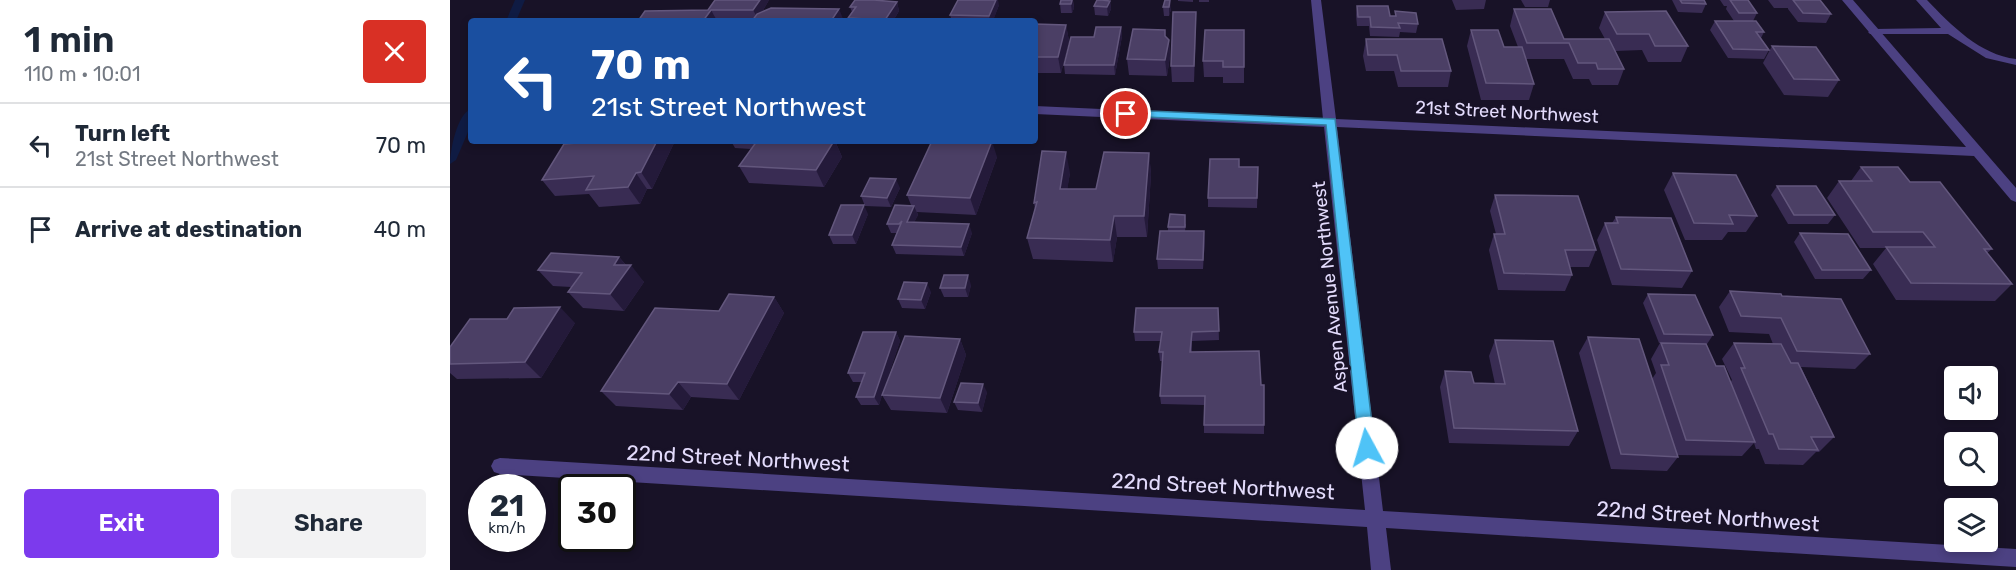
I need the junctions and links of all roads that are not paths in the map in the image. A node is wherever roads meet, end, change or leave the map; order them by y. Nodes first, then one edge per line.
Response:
1 (1316, 0) edge
2 (1847, 0) edge
3 (1921, 0) edge
4 (1950, 31) junction
5 (1874, 32) junction
6 (2016, 62) edge
7 (1038, 110) edge
8 (1331, 122) junction
9 (1977, 152) junction
10 (2016, 197) edge
11 (500, 466) dead end
12 (1375, 518) junction
13 (2016, 558) edge
14 (1381, 570) edge

1 - 8 street, Aspen Avenue Northwest
2 - 5 street
3 - 4 street
4 - 5 street
4 - 6 street
5 - 9 street
7 - 8 street, 21st Street Northwest
8 - 9 street, 21st Street Northwest
8 - 12 street, Aspen Avenue Northwest
9 - 10 street
11 - 12 street, 22nd Street Northwest
12 - 13 street, 22nd Street Northwest
12 - 14 street, Aspen Avenue Northwest

